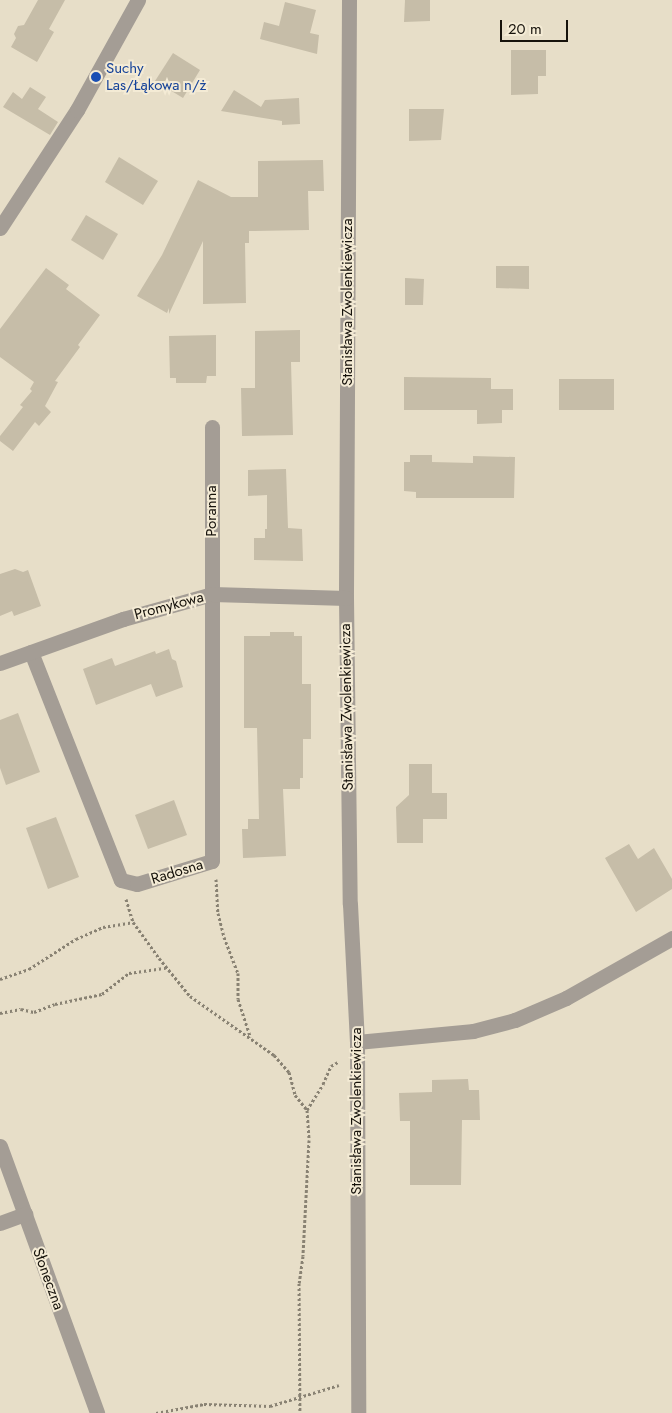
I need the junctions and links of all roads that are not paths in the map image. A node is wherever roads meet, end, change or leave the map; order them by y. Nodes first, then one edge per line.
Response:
1 (138, 0) edge
2 (349, 0) edge
3 (0, 228) edge
4 (212, 427) dead end
5 (212, 594) junction
6 (346, 598) junction
7 (31, 652) junction
8 (0, 663) edge
9 (672, 938) edge
10 (357, 1042) junction
11 (0, 1146) edge
12 (25, 1214) junction
13 (0, 1223) edge
14 (97, 1413) edge
15 (358, 1413) edge

1 - 3 street
2 - 6 street, Stanisława Zwolenkiewicza
4 - 5 street, Poranna
5 - 6 street, Promykowa
5 - 7 street, Promykowa
5 - 7 street, Radosna
6 - 10 street, Stanisława Zwolenkiewicza
7 - 8 street, Promykowa
9 - 10 street
10 - 15 street, Stanisława Zwolenkiewicza
11 - 12 street, Słoneczna
12 - 13 street
12 - 14 street, Słoneczna

